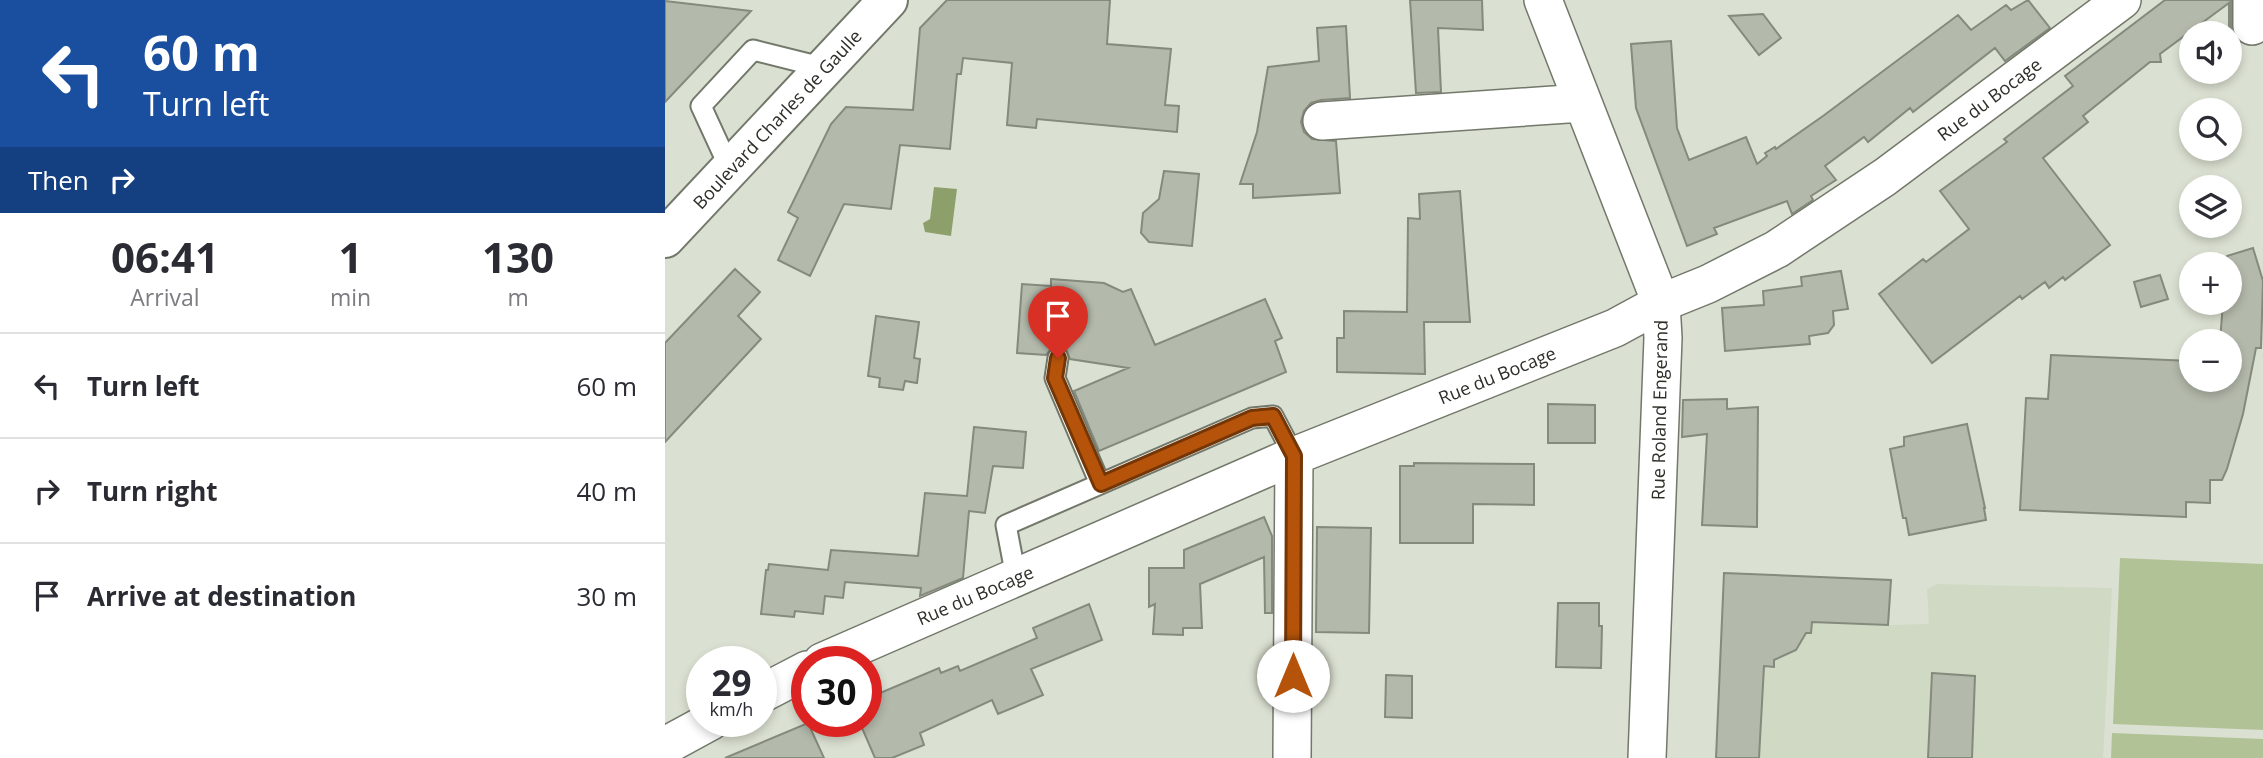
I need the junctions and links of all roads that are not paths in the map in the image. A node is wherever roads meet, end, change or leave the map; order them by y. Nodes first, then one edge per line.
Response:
1 (888, 0) edge
2 (1543, 0) edge
3 (2106, 5) edge
4 (825, 68) junction
5 (1582, 103) junction
6 (1322, 121) dead end
7 (730, 169) junction
8 (665, 238) edge
9 (1661, 303) junction
10 (1058, 358) dead end
11 (1294, 456) junction
12 (1101, 484) junction
13 (1016, 578) junction
14 (859, 646) edge
15 (686, 735) edge
16 (665, 746) edge
17 (1292, 758) edge
18 (1647, 758) edge

1 - 4 main road, Boulevard Charles de Gaulle
2 - 5 street, Rue Roland Engerand
3 - 9 street, Rue du Bocage
4 - 7 main road, Boulevard Charles de Gaulle
4 - 7 lane
5 - 6 street
5 - 9 street, Rue Roland Engerand
7 - 8 main road, Boulevard Charles de Gaulle
9 - 11 street, Rue du Bocage
9 - 18 street, Rue Roland Engerand
10 - 12 lane
11 - 12 lane
11 - 13 street, Rue du Bocage
11 - 17 street
12 - 13 lane
13 - 14 street, Rue du Bocage
15 - 16 street

